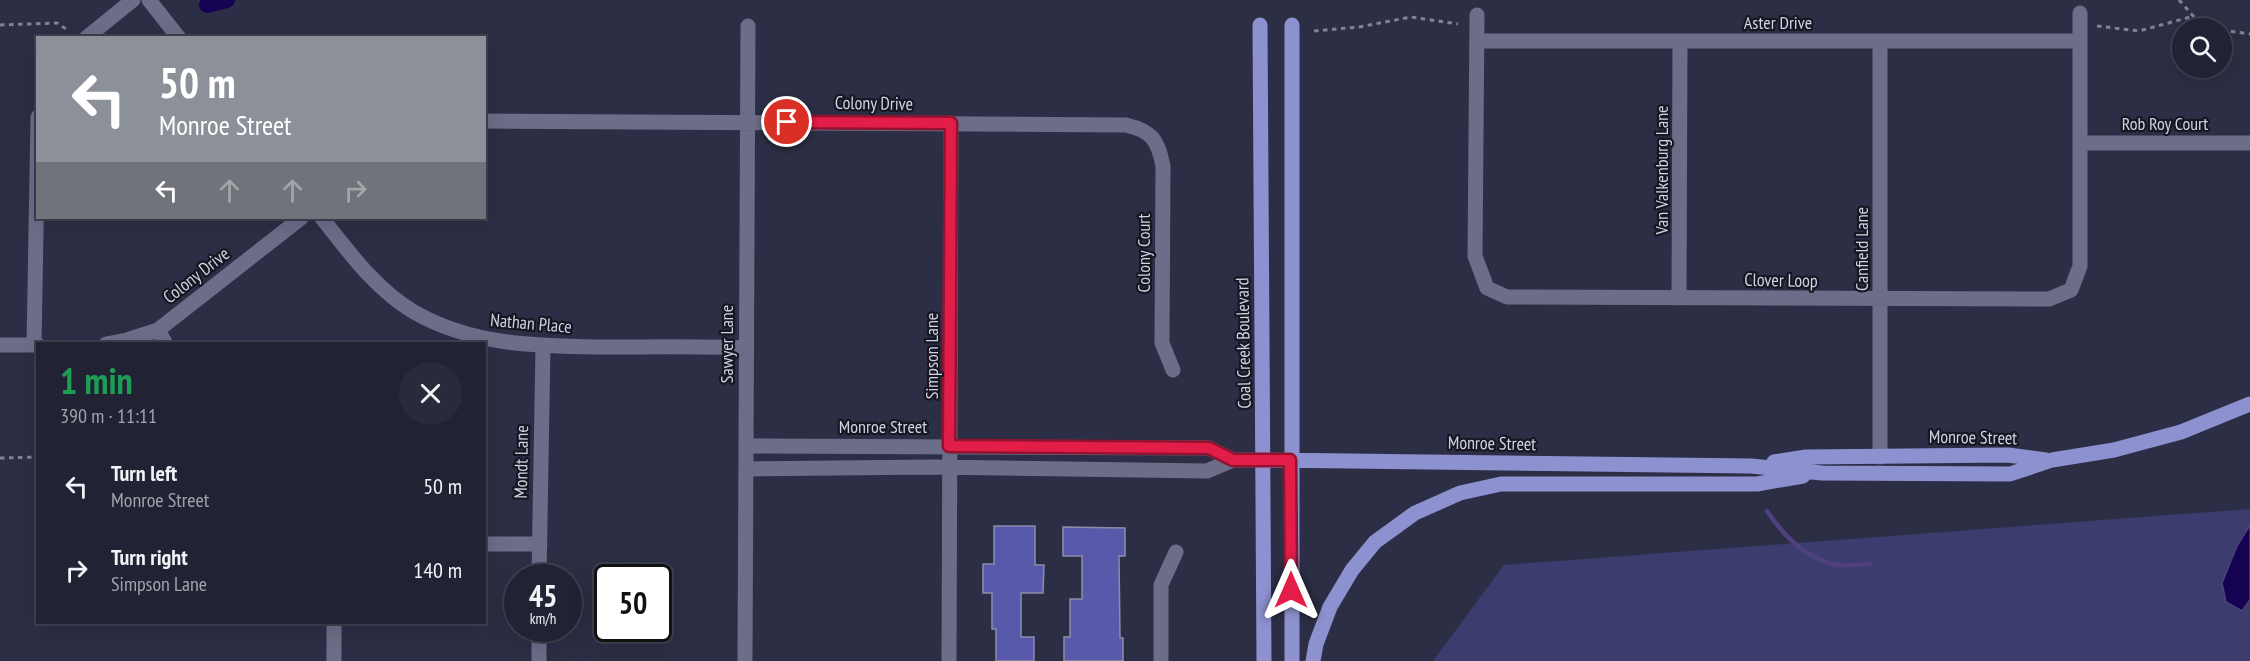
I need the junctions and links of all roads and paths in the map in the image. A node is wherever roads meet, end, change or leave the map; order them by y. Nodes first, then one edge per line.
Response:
1 (133, 0) edge
2 (148, 0) edge
3 (2179, 0) edge
4 (2080, 13) dead end
5 (1477, 15) dead end
6 (2194, 16) junction
7 (2198, 18) edge
8 (1458, 24) dead end
9 (0, 25) edge
10 (1260, 25) dead end
11 (1292, 25) dead end
12 (748, 26) dead end
13 (2097, 26) dead end
14 (66, 29) dead end
15 (1314, 31) dead end
16 (2232, 31) edge
17 (2250, 34) edge
18 (88, 36) edge
19 (177, 36) edge
20 (1477, 41) junction
21 (1680, 41) junction
22 (2080, 41) junction
23 (1880, 42) junction
24 (486, 121) edge
25 (747, 121) junction
26 (951, 123) junction
27 (1152, 136) joint
28 (2080, 143) junction
29 (2250, 143) edge
30 (37, 219) edge
31 (300, 219) edge
32 (323, 219) edge
33 (1679, 298) junction
34 (1881, 300) junction
35 (162, 337) edge
36 (36, 342) edge
37 (116, 342) edge
38 (0, 345) edge
39 (36, 345) edge
40 (543, 346) junction
41 (746, 348) junction
42 (1173, 370) dead end
43 (2250, 404) edge
44 (746, 446) junction
45 (949, 446) junction
46 (36, 457) edge
47 (1880, 457) junction
48 (0, 459) edge
49 (1233, 460) junction
50 (1264, 460) junction
51 (1290, 460) junction
52 (2052, 460) junction
53 (1750, 466) junction
54 (949, 467) junction
55 (746, 469) junction
56 (1822, 473) junction
57 (486, 544) edge
58 (540, 544) junction
59 (1176, 552) dead end
60 (539, 564) edge
61 (334, 624) edge
62 (539, 642) edge
63 (334, 661) edge
64 (539, 661) edge
65 (745, 661) edge
66 (949, 661) edge
67 (1161, 661) edge
68 (1264, 661) edge
69 (1292, 661) edge
70 (1313, 661) edge

1 - 18 street
2 - 19 street
3 - 6 path
4 - 22 street, Clover Loop
5 - 20 street, Clover Loop
6 - 7 path
6 - 13 path
8 - 15 path
9 - 14 path
10 - 50 main road, Coal Creek Boulevard
11 - 51 main road
12 - 25 street, Sawyer Lane
16 - 17 path
20 - 21 street, Aster Drive
20 - 33 street, Clover Loop
21 - 23 street, Aster Drive
21 - 33 street, Van Valkenburg Lane
22 - 23 street, Aster Drive
22 - 28 street, Clover Loop
23 - 34 street, Canfield Lane
24 - 25 street, Colony Drive
25 - 26 street, Colony Drive
25 - 41 street, Sawyer Lane
26 - 27 street, Colony Drive
26 - 45 street, Simpson Lane
27 - 42 street, Colony Court
28 - 29 street, Rob Roy Court
28 - 34 street, Clover Loop
30 - 36 street
31 - 35 street, Colony Drive
32 - 40 street, Nathan Place
33 - 34 street, Clover Loop
34 - 47 street, Canfield Lane
35 - 37 street, Colony Drive
38 - 39 street
40 - 41 street, Nathan Place
40 - 58 street, Mondt Lane
41 - 44 street, Sawyer Lane
43 - 52 main road, Monroe Street
44 - 45 street, Monroe Street
44 - 55 street, Sawyer Lane
45 - 49 street, Monroe Street
45 - 54 street, Simpson Lane
46 - 48 path
47 - 52 main road, Monroe Street
47 - 53 main road, Monroe Street
49 - 50 street, Monroe Street
49 - 54 street, Monroe Street
50 - 51 main road, Monroe Street
50 - 68 main road, Coal Creek Boulevard
51 - 53 main road, Monroe Street
51 - 69 main road
52 - 56 main road, Monroe Street
53 - 56 main road, Monroe Street
54 - 55 street, Monroe Street
54 - 66 street, Simpson Lane
55 - 65 street, Sawyer Lane
56 - 70 main road
57 - 58 street
58 - 60 street, Mondt Lane
59 - 67 street
61 - 63 street
62 - 64 street

